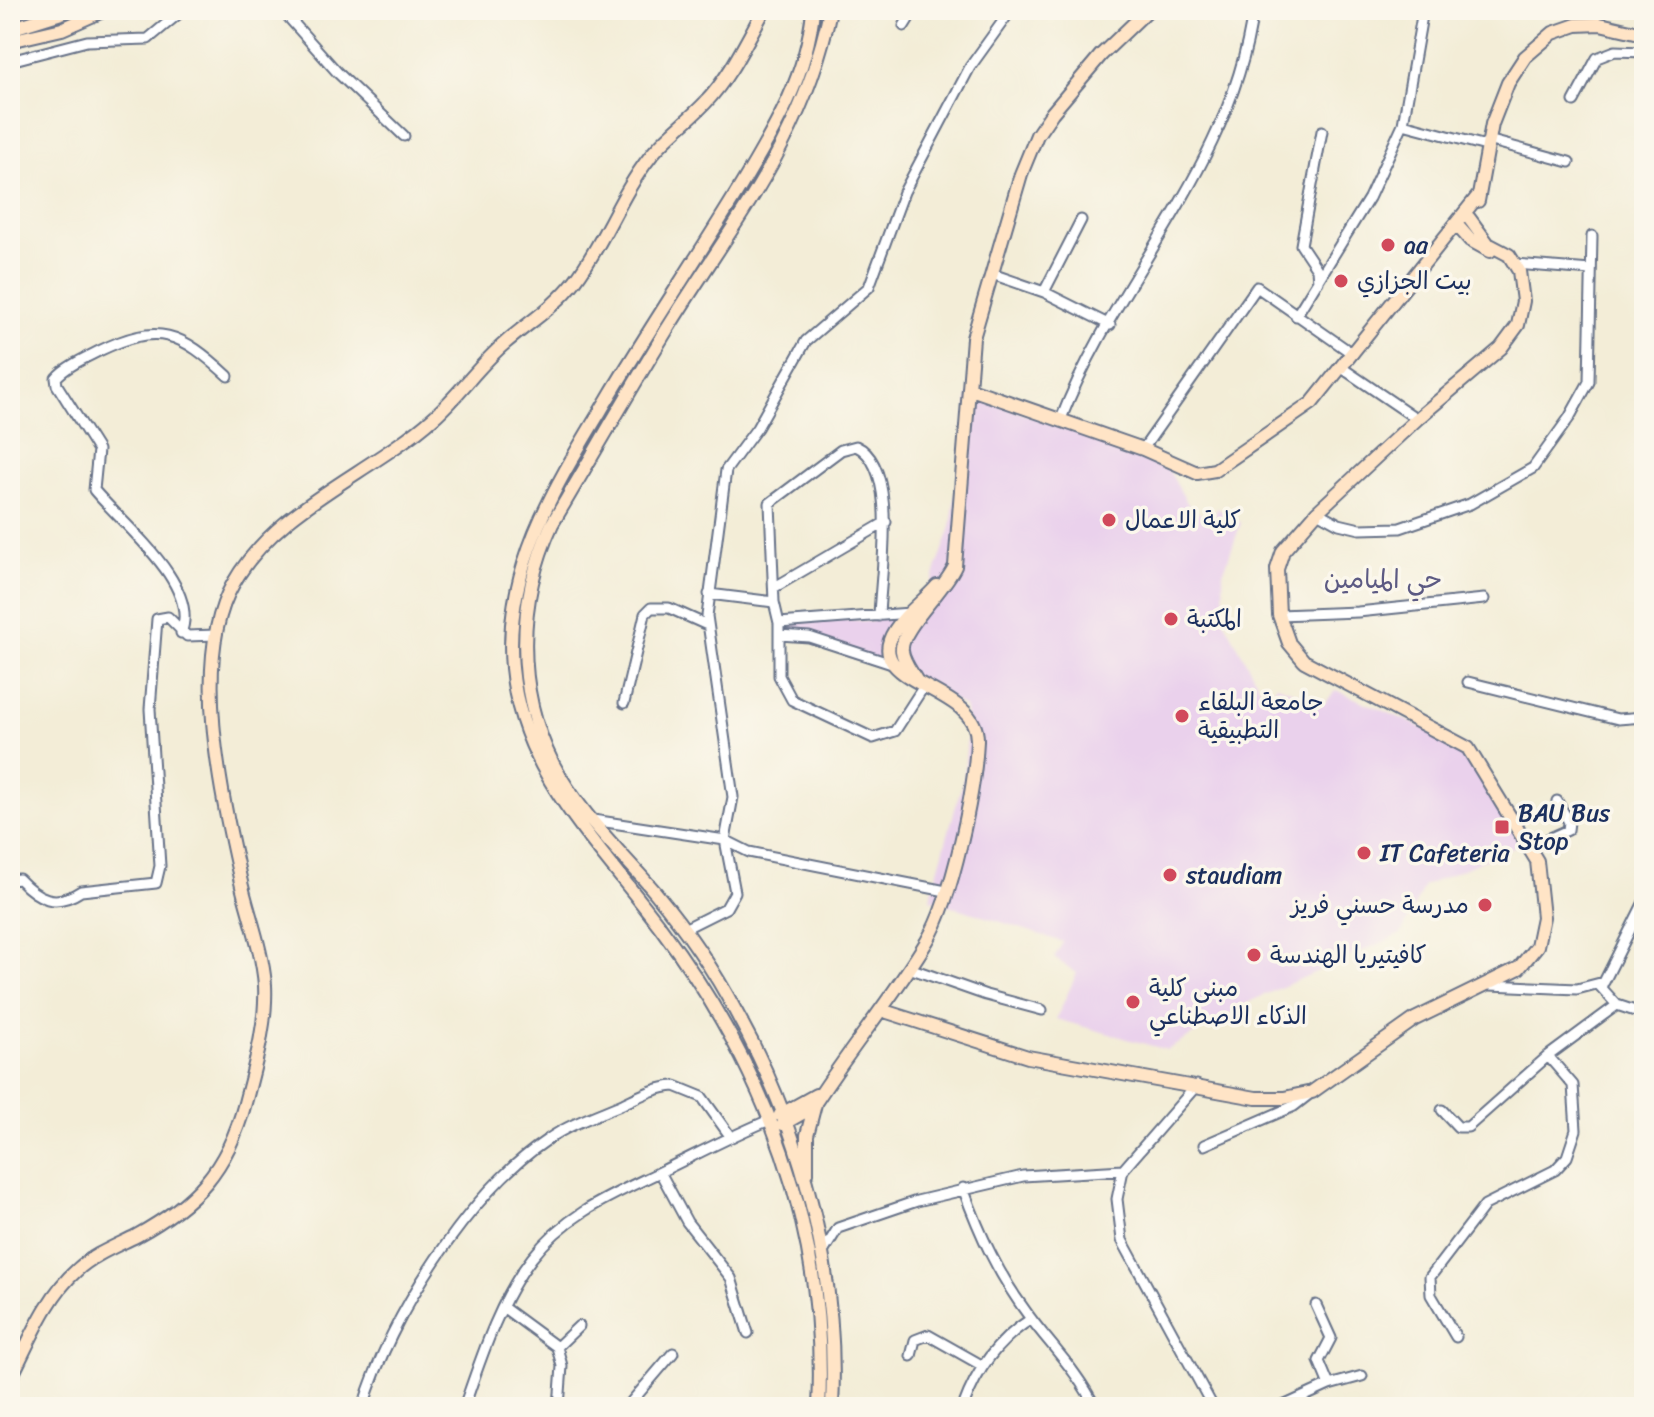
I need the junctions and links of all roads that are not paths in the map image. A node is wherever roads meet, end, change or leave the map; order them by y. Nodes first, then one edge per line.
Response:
1 (71, 10) edge
2 (105, 10) edge
3 (183, 10) edge
4 (282, 10) edge
5 (764, 10) edge
6 (813, 10) edge
7 (830, 10) edge
8 (914, 10) edge
9 (1011, 10) edge
10 (1148, 10) edge
11 (1253, 10) edge
12 (1423, 10) edge
13 (81, 22) junction
14 (904, 26) dead end
15 (10, 29) edge
16 (1644, 34) edge
17 (10, 41) edge
18 (87, 41) junction
19 (1644, 52) edge
20 (10, 61) edge
21 (1574, 101) dead end
22 (1403, 124) junction
23 (1322, 131) dead end
24 (404, 136) dead end
25 (1487, 143) junction
26 (1569, 162) dead end
27 (1478, 196) junction
28 (1469, 218) junction
29 (1081, 220) dead end
30 (1458, 227) junction
31 (1592, 236) dead end
32 (1513, 261) junction
33 (1591, 270) junction
34 (992, 274) junction
35 (1318, 282) junction
36 (1044, 292) junction
37 (1296, 316) junction
38 (652, 324) junction
39 (1110, 325) junction
40 (666, 331) junction
41 (1353, 354) junction
42 (1342, 368) junction
43 (228, 376) dead end
44 (971, 389) junction
45 (1061, 419) junction
46 (1417, 419) junction
47 (1143, 449) junction
48 (1317, 512) junction
49 (886, 522) junction
50 (956, 556) junction
51 (775, 587) junction
52 (709, 594) junction
53 (1484, 599) dead end
54 (774, 602) junction
55 (910, 613) junction
56 (1279, 615) junction
57 (879, 616) junction
58 (779, 623) junction
59 (707, 625) junction
60 (181, 633) junction
61 (216, 635) junction
62 (779, 635) junction
63 (895, 665) junction
64 (1468, 682) dead end
65 (920, 683) junction
66 (624, 703) dead end
67 (1644, 717) edge
68 (1557, 801) dead end
69 (593, 820) junction
70 (725, 840) junction
71 (1530, 847) junction
72 (10, 880) edge
73 (946, 891) junction
74 (1644, 902) edge
75 (684, 929) junction
76 (909, 968) junction
77 (1598, 984) junction
78 (1490, 985) junction
79 (1617, 1005) junction
80 (881, 1010) junction
81 (1042, 1010) dead end
82 (1644, 1014) edge
83 (1548, 1056) junction
84 (771, 1085) junction
85 (1197, 1085) junction
86 (1312, 1092) junction
87 (813, 1100) junction
88 (1442, 1110) dead end
89 (780, 1120) junction
90 (730, 1136) junction
91 (1204, 1145) dead end
92 (1123, 1170) junction
93 (660, 1172) junction
94 (963, 1188) junction
95 (807, 1192) junction
96 (822, 1254) junction
97 (1316, 1305) dead end
98 (504, 1308) junction
99 (1031, 1319) junction
100 (579, 1326) dead end
101 (748, 1333) dead end
102 (1456, 1337) dead end
103 (557, 1347) junction
104 (673, 1353) dead end
105 (911, 1356) dead end
106 (983, 1366) junction
107 (1362, 1376) dead end
108 (10, 1379) edge
109 (1329, 1385) junction
110 (363, 1407) edge
111 (464, 1407) edge
112 (559, 1407) edge
113 (627, 1407) edge
114 (819, 1407) edge
115 (832, 1407) edge
116 (963, 1407) edge
117 (1095, 1407) edge
118 (1213, 1407) edge
119 (1281, 1407) edge

1 - 15 street
2 - 13 street
3 - 18 street
4 - 24 street
5 - 61 street
6 - 38 street
7 - 40 street
8 - 14 street
9 - 52 street
10 - 34 street
11 - 39 street
12 - 22 street
13 - 17 street
13 - 18 street
16 - 25 street
18 - 20 street
19 - 21 street
22 - 25 street
22 - 35 street
23 - 35 street
25 - 26 street
25 - 27 street
27 - 28 street
27 - 30 street
28 - 30 street
28 - 32 street
29 - 36 street
30 - 32 street
30 - 41 street
31 - 33 street
32 - 33 street
32 - 46 street
33 - 48 street
34 - 36 street
34 - 44 street
35 - 37 street
36 - 39 street
37 - 41 street
37 - 47 street
38 - 40 street
38 - 89 street
39 - 45 street
40 - 69 street
41 - 42 street
42 - 46 street
42 - 47 street
43 - 60 street
44 - 45 street
44 - 50 street
45 - 47 street
46 - 48 street
48 - 56 street
49 - 51 street
49 - 51 street
49 - 57 street
50 - 55 street
50 - 65 street
51 - 54 street
52 - 54 street
52 - 59 street
53 - 56 street
54 - 58 street
55 - 57 street
55 - 63 street
56 - 71 street
57 - 58 street
58 - 62 street
59 - 66 street
59 - 70 street
60 - 61 street
60 - 72 street
61 - 108 street
62 - 63 street
62 - 65 street
63 - 65 street
64 - 67 street
65 - 73 street
68 - 71 street
69 - 70 street
69 - 75 street
70 - 73 street
70 - 75 street
71 - 78 street
73 - 76 street
74 - 77 street
75 - 84 street
76 - 80 street
76 - 81 street
77 - 78 street
77 - 79 street
78 - 86 street
79 - 82 street
79 - 83 street
80 - 85 street
80 - 87 street
83 - 88 street
83 - 102 street
84 - 87 street
84 - 89 street
85 - 86 street
85 - 92 street
86 - 91 street
87 - 89 street
87 - 95 street
89 - 90 street
89 - 95 street
89 - 114 street
90 - 93 street
90 - 110 street
92 - 94 street
92 - 118 street
93 - 98 street
93 - 101 street
94 - 96 street
94 - 99 street
95 - 96 street
96 - 115 street
97 - 109 street
98 - 103 street
98 - 111 street
99 - 106 street
99 - 117 street
100 - 103 street
103 - 112 street
104 - 113 street
105 - 106 street
106 - 116 street
107 - 109 street
109 - 119 street

